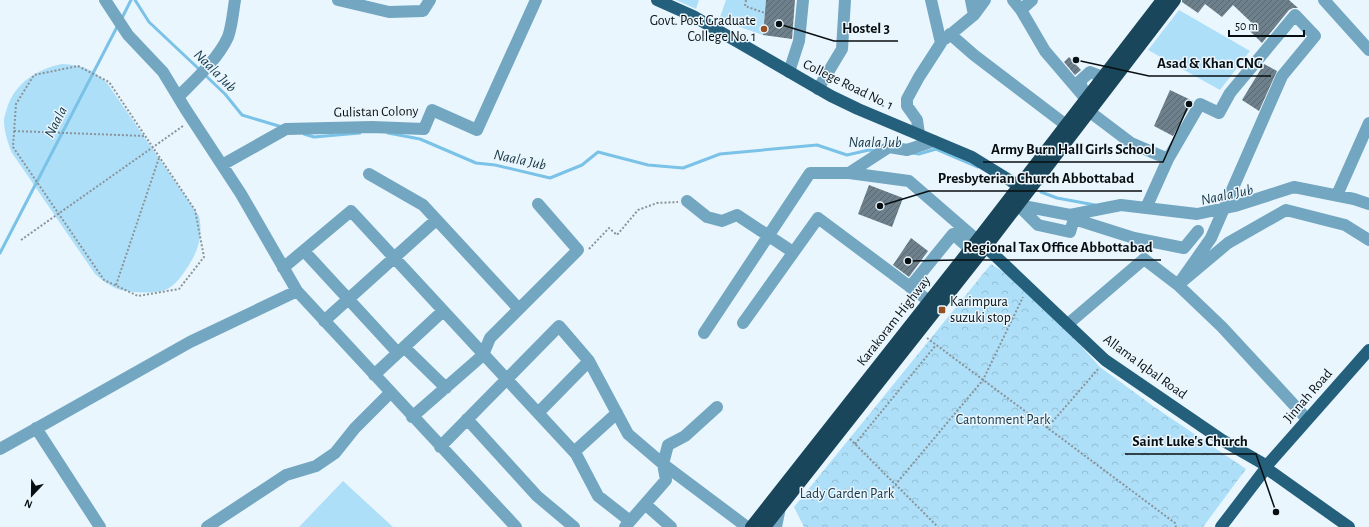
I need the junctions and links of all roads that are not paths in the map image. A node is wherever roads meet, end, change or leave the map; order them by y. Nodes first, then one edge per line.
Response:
1 (105, 0) edge
2 (235, 0) edge
3 (338, 0) edge
4 (430, 0) edge
5 (536, 0) edge
6 (657, 0) edge
7 (803, 0) edge
8 (845, 0) edge
9 (931, 0) edge
10 (971, 0) edge
11 (985, 0) edge
12 (1013, 0) edge
13 (1032, 0) edge
14 (1162, 0) edge
15 (1175, 0) edge
16 (1327, 1) edge
17 (1022, 10) junction
18 (974, 15) junction
19 (950, 34) junction
20 (941, 43) junction
21 (1369, 50) edge
22 (789, 72) junction
23 (818, 89) junction
24 (178, 97) junction
25 (1086, 99) junction
26 (1090, 112) junction
27 (1369, 123) edge
28 (1066, 125) junction
29 (919, 134) junction
30 (934, 140) junction
31 (1168, 159) junction
32 (222, 165) junction
33 (849, 173) junction
34 (369, 174) dead end
35 (1023, 189) junction
36 (1337, 195) junction
37 (687, 202) road end
38 (538, 204) dead end
39 (1369, 204) edge
40 (1018, 205) junction
41 (1146, 208) junction
42 (1224, 208) junction
43 (436, 220) junction
44 (1198, 231) dead end
45 (768, 236) junction
46 (1369, 240) edge
47 (978, 245) junction
48 (304, 250) junction
49 (794, 252) junction
50 (395, 259) junction
51 (283, 268) junction
52 (1178, 285) junction
53 (910, 287) junction
54 (297, 291) junction
55 (349, 299) junction
56 (929, 301) junction
57 (519, 309) junction
58 (443, 311) junction
59 (324, 321) junction
60 (743, 323) dead end
61 (1068, 324) junction
62 (704, 334) dead end
63 (401, 350) junction
64 (1369, 350) edge
65 (483, 354) junction
66 (589, 361) junction
67 (374, 375) junction
68 (506, 380) junction
69 (446, 388) junction
70 (390, 393) junction
71 (717, 408) dead end
72 (616, 412) junction
73 (538, 413) junction
74 (412, 417) junction
75 (467, 419) junction
76 (1307, 419) junction
77 (36, 428) junction
78 (440, 447) junction
79 (0, 449) edge
80 (574, 452) junction
81 (663, 464) junction
82 (1266, 467) junction
83 (645, 504) junction
84 (780, 507) junction
85 (627, 524) edge
86 (100, 527) edge
87 (207, 527) edge
88 (516, 527) edge
89 (574, 527) edge
90 (671, 527) edge
91 (747, 527) edge
92 (751, 527) edge
93 (765, 527) edge
94 (776, 527) edge
95 (1221, 527) edge
96 (1349, 527) edge

1 - 24 street
2 - 24 street
3 - 4 street
5 - 32 street, Gulistan Colony
6 - 22 main road, College Road No. 1
7 - 22 street
8 - 23 street
9 - 20 street
10 - 18 street
11 - 18 street
12 - 17 street
13 - 17 street
14 - 25 highway, Karakoram Highway
15 - 26 highway, Karakoram Highway
16 - 21 street
17 - 25 street
18 - 19 street
19 - 20 street
19 - 28 street
20 - 29 street
22 - 23 main road, College Road No. 1
23 - 29 main road, College Road No. 1
24 - 32 street
25 - 28 highway, Karakoram Highway
26 - 31 street
26 - 35 highway, Karakoram Highway
27 - 36 street
28 - 35 highway, Karakoram Highway
29 - 30 main road, College Road No. 1
30 - 33 street
30 - 35 main road, College Road No. 1
31 - 41 street
31 - 42 street
32 - 51 street
33 - 45 street
33 - 47 street
34 - 43 street
35 - 40 highway, Karakoram Highway
35 - 47 highway, Karakoram Highway
36 - 39 street
36 - 42 street
37 - 45 street
38 - 57 street
40 - 41 street
40 - 44 street
40 - 47 highway, Karakoram Highway
41 - 42 street
42 - 52 street
43 - 50 street
43 - 57 street
45 - 49 street
45 - 62 street
46 - 52 street
47 - 53 street
47 - 56 highway, Karakoram Highway
47 - 61 main road, Allama Iqbal Road
47 - 84 highway, Karakoram Highway
48 - 50 street
48 - 51 street
48 - 55 street
49 - 53 street
49 - 60 street
50 - 55 street
50 - 58 street
51 - 54 street
52 - 61 street
52 - 76 street
53 - 56 street
54 - 59 street
54 - 77 street
55 - 59 street
55 - 63 street
56 - 92 highway, Karakoram Highway
57 - 65 street
58 - 63 street
58 - 65 street
59 - 67 street
61 - 82 main road, Allama Iqbal Road
63 - 67 street
63 - 69 street
64 - 76 main road, Jinnah Road
65 - 68 street
65 - 69 street
66 - 68 street
66 - 72 street
66 - 73 street
67 - 70 street
68 - 73 street
68 - 75 street
69 - 74 street
70 - 74 street
70 - 87 street
71 - 81 street
72 - 80 street
72 - 81 street
73 - 80 street
74 - 78 street
75 - 78 street
75 - 89 street
76 - 82 main road, Jinnah Road
77 - 79 street
77 - 86 street
78 - 88 street
80 - 85 street
81 - 83 street
81 - 91 street
82 - 95 main road, Jinnah Road
82 - 96 main road, Allama Iqbal Road
83 - 85 street
83 - 90 street
84 - 93 highway, Karakoram Highway
84 - 94 street

